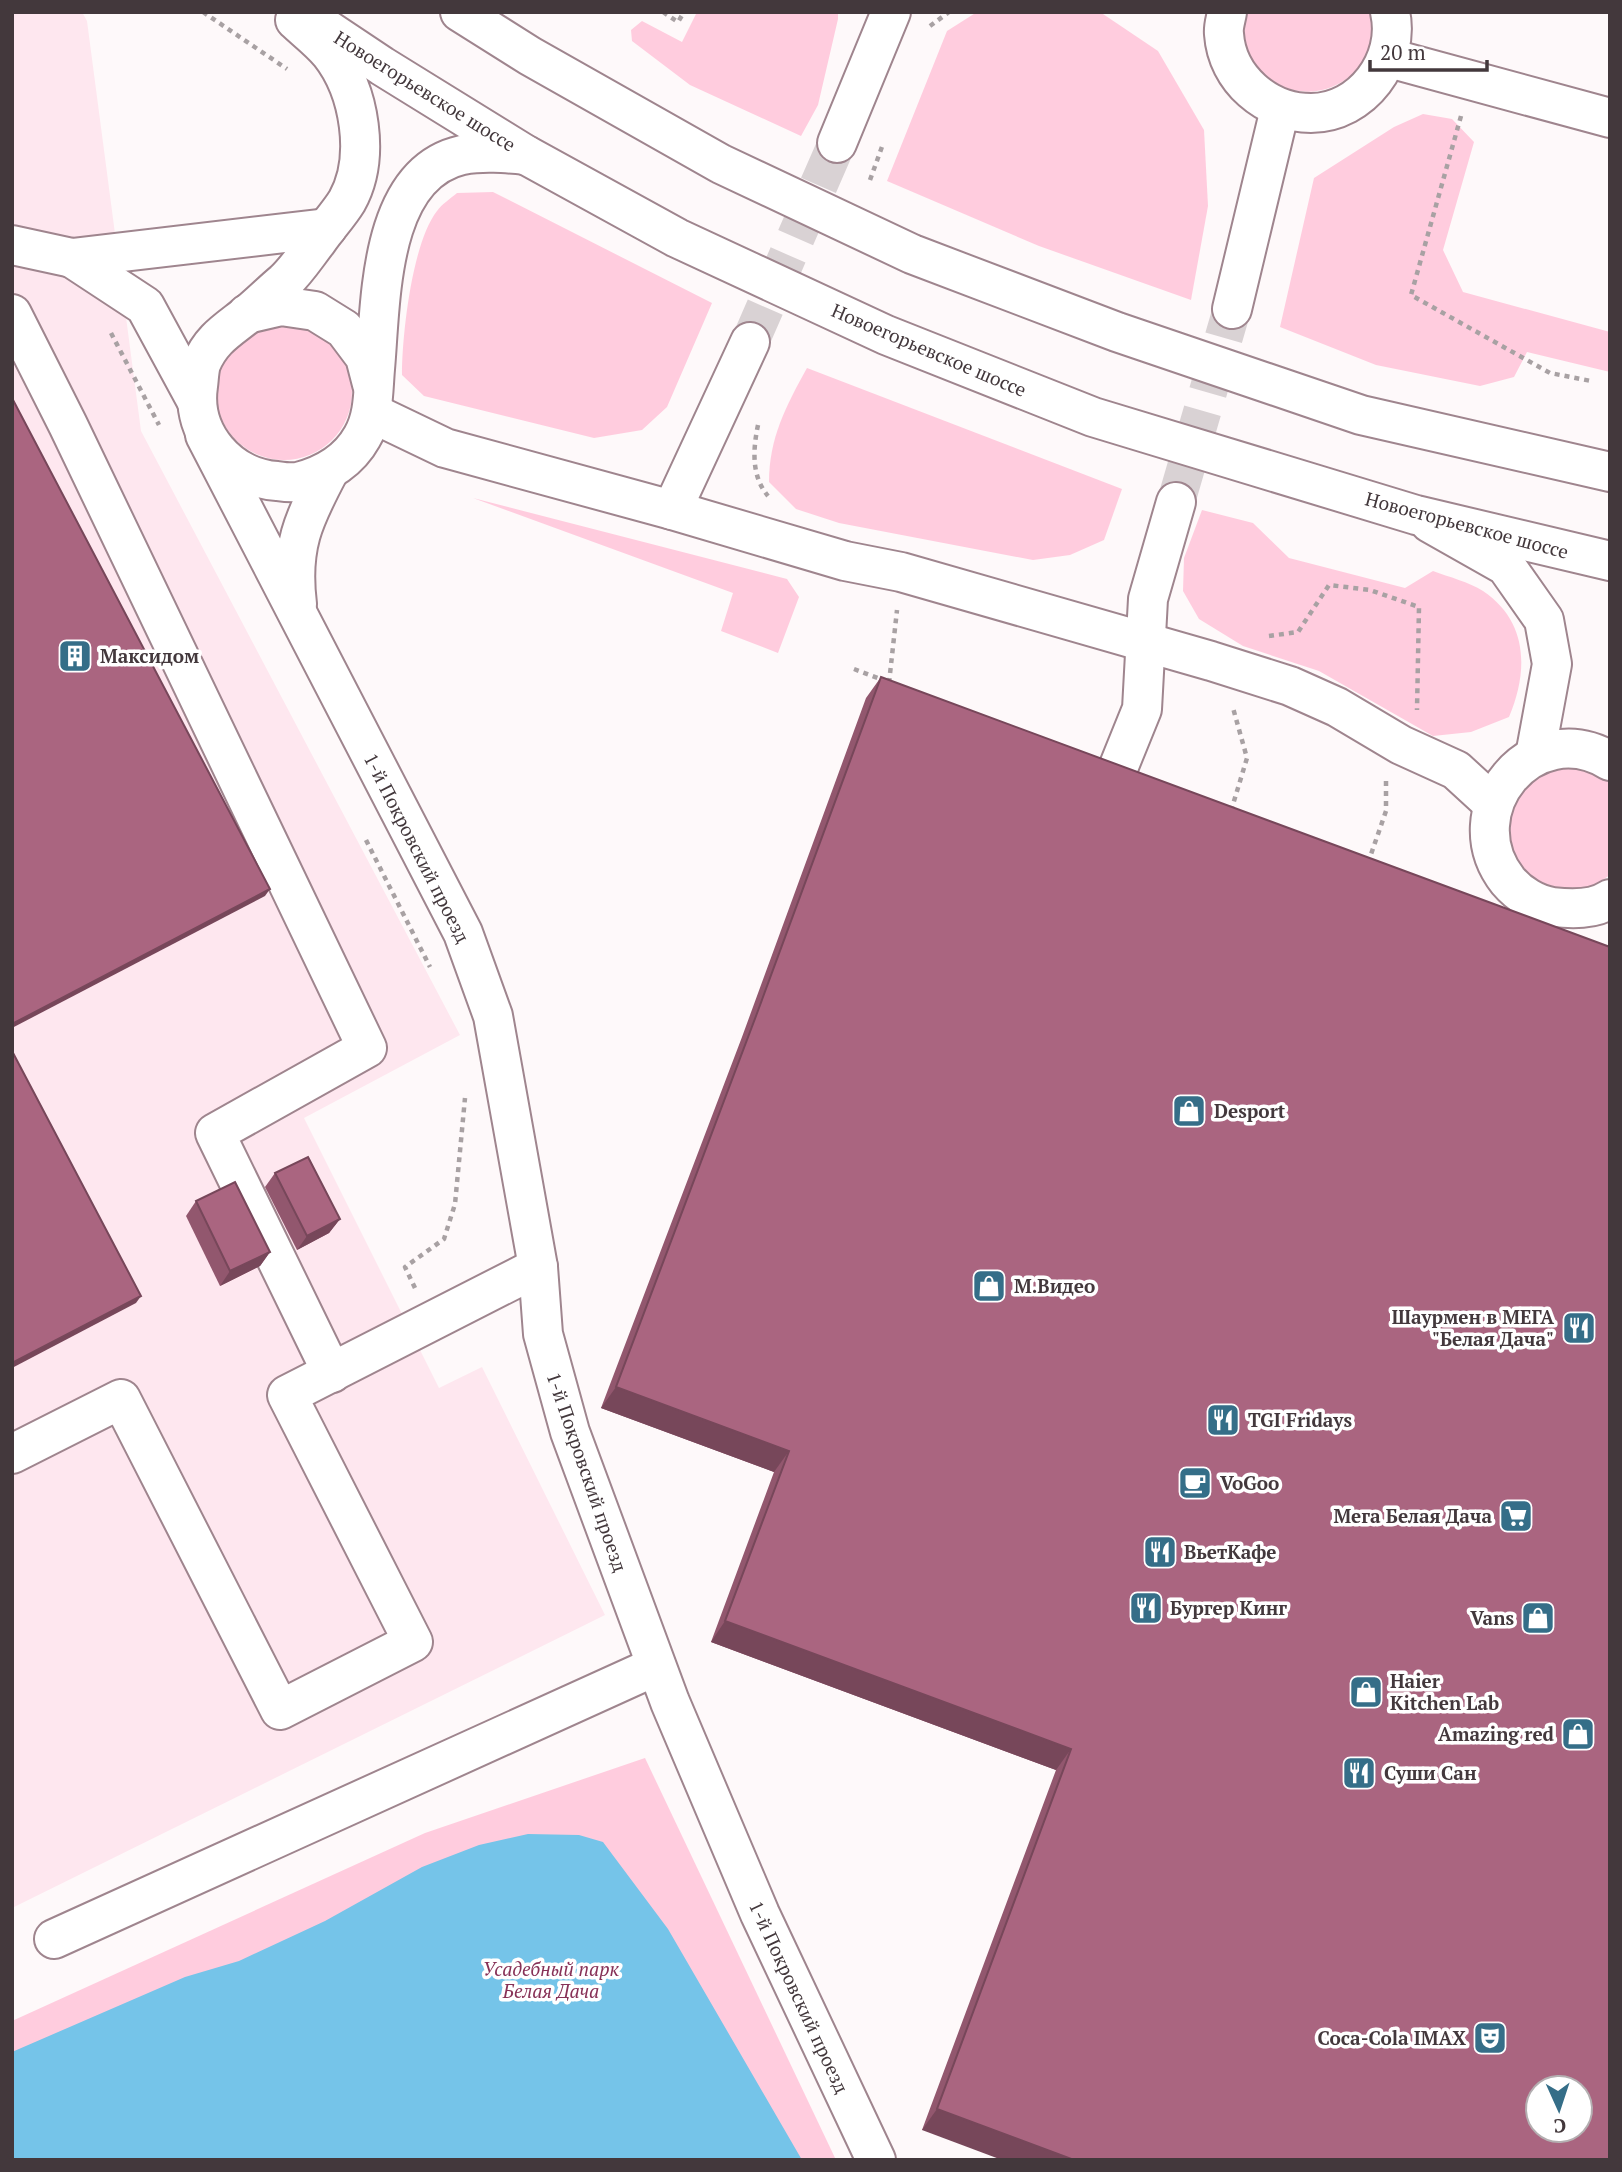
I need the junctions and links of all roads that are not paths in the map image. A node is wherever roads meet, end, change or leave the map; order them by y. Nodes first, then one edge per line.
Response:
1 (287, 12) edge
2 (301, 12) edge
3 (460, 12) edge
4 (891, 12) edge
5 (1227, 12) edge
6 (1391, 12) edge
7 (1388, 58) junction
8 (1280, 109) junction
9 (1610, 118) edge
10 (837, 143) tunnel mouth
11 (526, 155) junction
12 (327, 228) junction
13 (12, 245) edge
14 (72, 258) junction
15 (1232, 309) tunnel mouth
16 (12, 314) edge
17 (247, 314) junction
18 (750, 342) tunnel mouth
19 (373, 401) junction
20 (200, 418) junction
21 (329, 471) junction
22 (1610, 472) edge
23 (1176, 502) tunnel mouth
24 (672, 510) junction
25 (1416, 515) junction
26 (1610, 561) edge
27 (298, 613) junction
28 (1146, 643) junction
29 (1535, 756) junction
30 (1610, 761) edge
31 (1110, 788) edge
32 (1492, 803) junction
33 (1610, 899) edge
34 (538, 1267) junction
35 (332, 1373) junction
36 (12, 1454) edge
37 (656, 1665) junction
38 (54, 1939) dead end
39 (876, 2160) edge

1 - 12 street
2 - 11 street, Новоегорьевское шоссе
3 - 22 street
4 - 10 street
5 - 8 street
6 - 7 street
7 - 8 street
7 - 9 street
8 - 15 street
11 - 19 street
11 - 25 street, Новоегорьевское шоссе
12 - 14 street
12 - 17 street
13 - 14 street
14 - 20 street
16 - 35 street
17 - 19 street
17 - 20 street
18 - 24 street
19 - 21 street
19 - 24 street
20 - 21 street
20 - 27 street, 1-й Покровский проезд
21 - 27 street, 1-й Покровский проезд
23 - 28 street
24 - 28 street
25 - 26 street, Новоегорьевское шоссе
25 - 29 street
27 - 34 street, 1-й Покровский проезд
28 - 31 street
28 - 32 street
29 - 30 street
29 - 32 street
32 - 33 street
34 - 35 street
34 - 37 street, 1-й Покровский проезд
35 - 36 street
37 - 38 street
37 - 39 street, 1-й Покровский проезд

